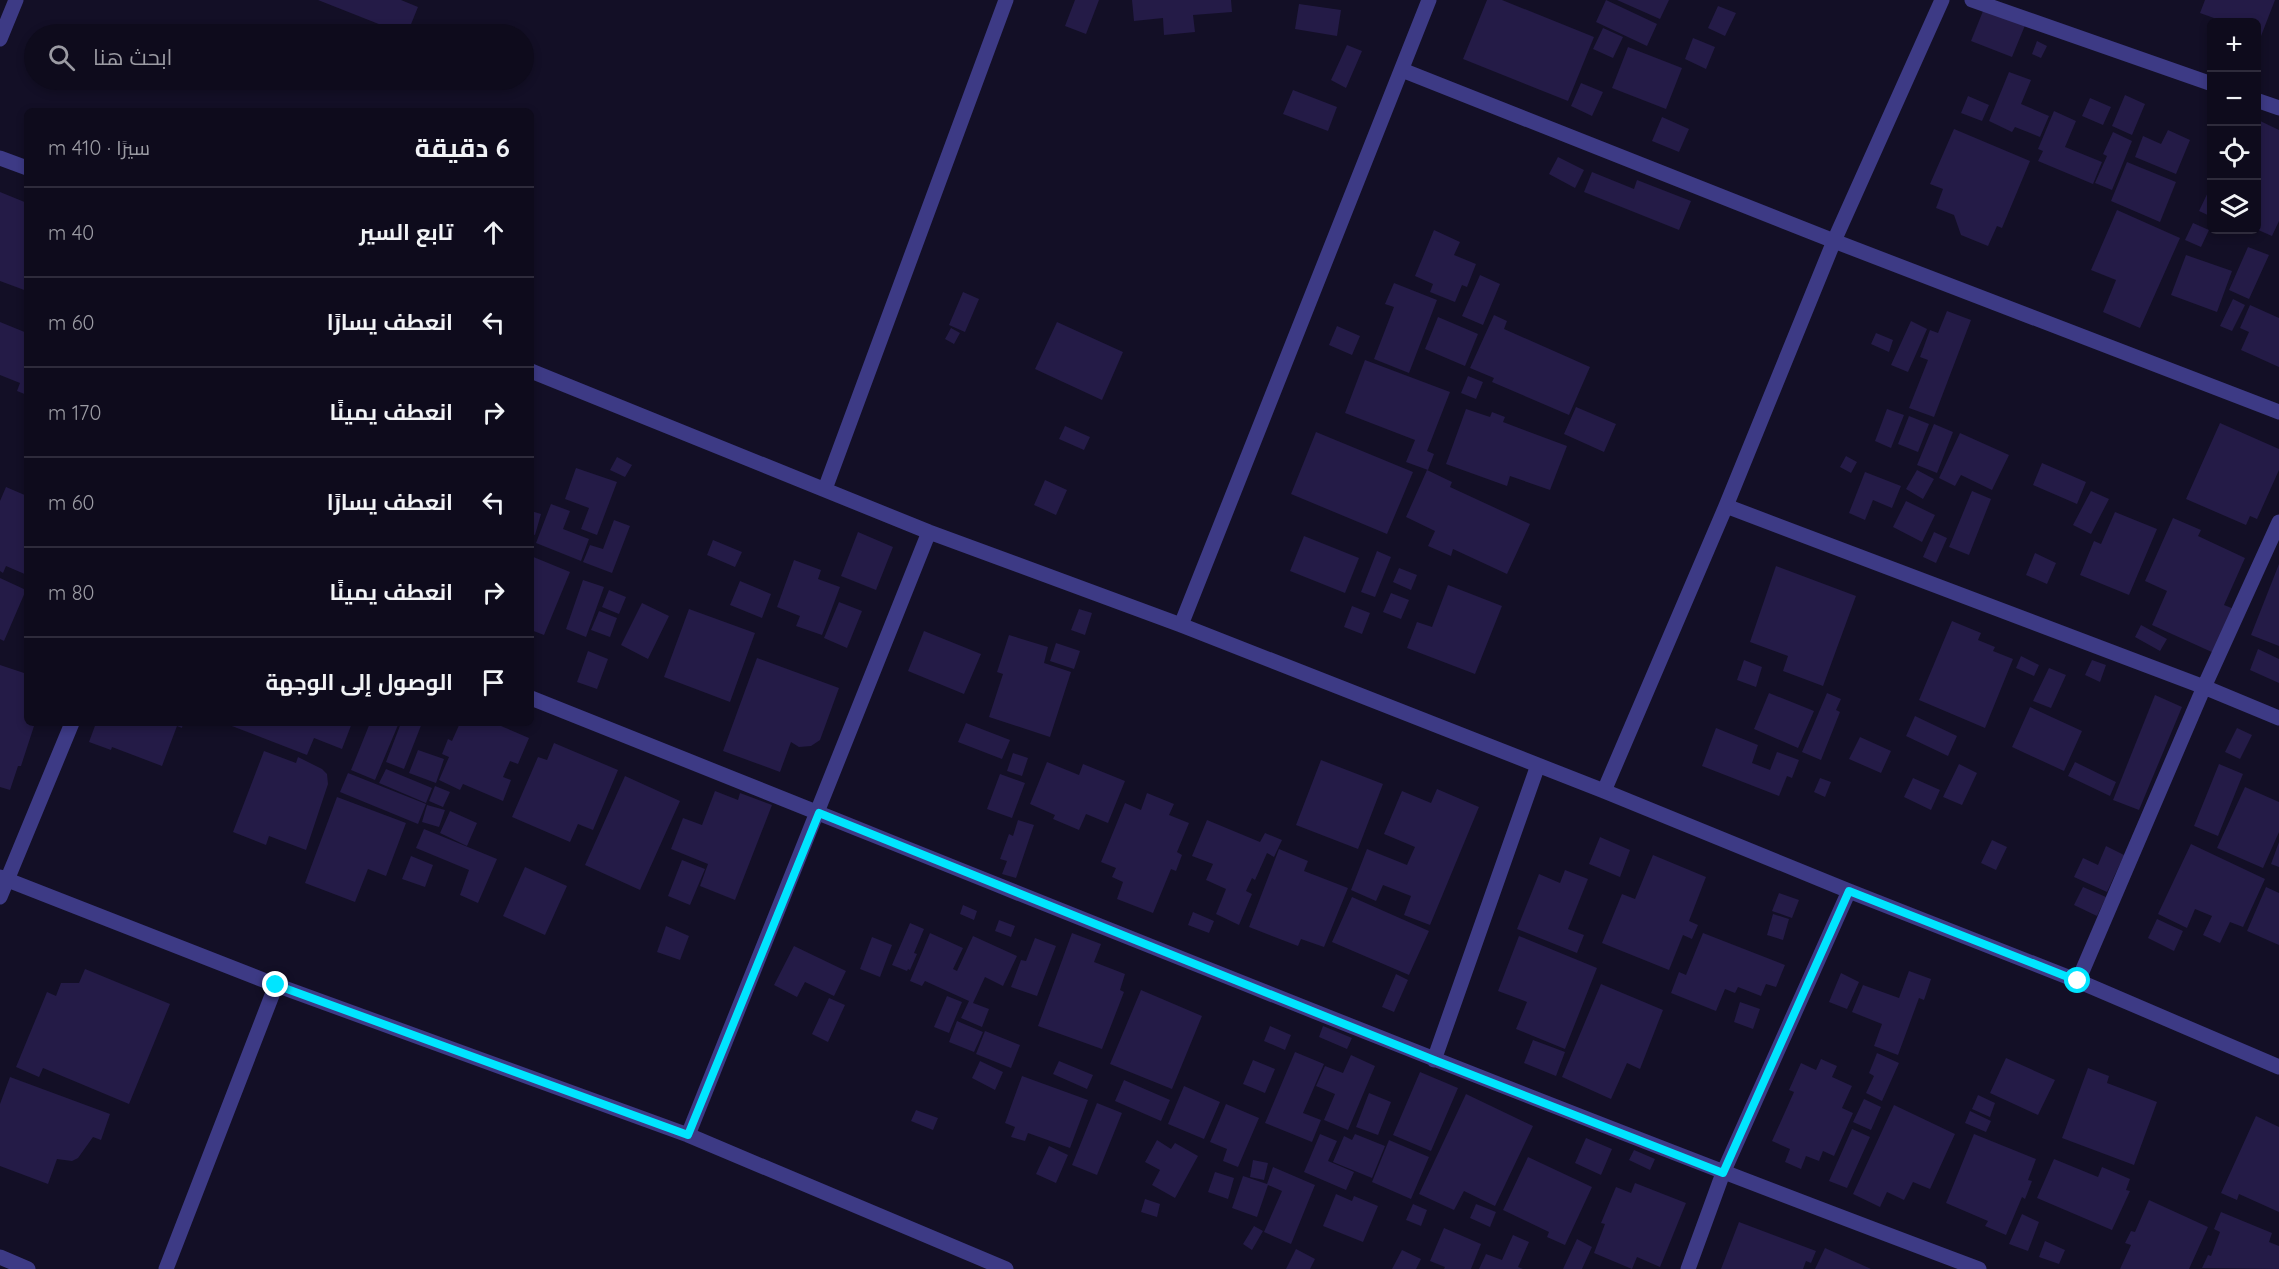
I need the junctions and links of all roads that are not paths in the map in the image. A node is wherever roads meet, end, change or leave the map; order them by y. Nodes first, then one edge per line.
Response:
1 (16, 0) edge
2 (1006, 0) edge
3 (1430, 0) edge
4 (1942, 0) edge
5 (1972, 0) edge
6 (0, 39) edge
7 (1402, 70) junction
8 (2207, 83) edge
9 (2261, 102) edge
10 (2279, 108) edge
11 (0, 158) edge
12 (24, 167) edge
13 (1834, 241) junction
14 (534, 371) edge
15 (2279, 412) edge
16 (825, 489) junction
17 (1725, 506) junction
18 (2279, 522) edge
19 (929, 532) junction
20 (1181, 625) junction
21 (2204, 687) junction
22 (534, 699) edge
23 (2279, 717) edge
24 (71, 726) edge
25 (1538, 765) junction
26 (1604, 791) junction
27 (819, 813) junction
28 (3, 878) edge
29 (1849, 891) junction
30 (0, 897) edge
31 (2078, 981) junction
32 (276, 985) junction
33 (1434, 1060) junction
34 (2279, 1067) edge
35 (688, 1135) junction
36 (1723, 1173) junction
37 (0, 1257) edge
38 (28, 1269) edge
39 (166, 1269) edge
40 (1006, 1269) edge
41 (1688, 1269) edge
42 (1979, 1269) edge

1 - 6 street
2 - 16 street
3 - 7 street
4 - 13 street
5 - 8 street
7 - 13 street
7 - 20 street
9 - 10 street
11 - 12 street
13 - 15 street
13 - 17 street
14 - 16 street
16 - 19 street
17 - 21 street
17 - 26 street
18 - 21 street
19 - 20 street
19 - 27 street
20 - 25 street
21 - 23 street
21 - 31 street
22 - 27 street
24 - 28 street
25 - 26 street
25 - 33 street
26 - 29 street
27 - 33 street
27 - 35 street
28 - 30 street
28 - 32 street
29 - 31 street
29 - 36 street
31 - 34 street
32 - 35 street
32 - 39 street
33 - 36 street
35 - 40 street
36 - 41 street
36 - 42 street
37 - 38 street

